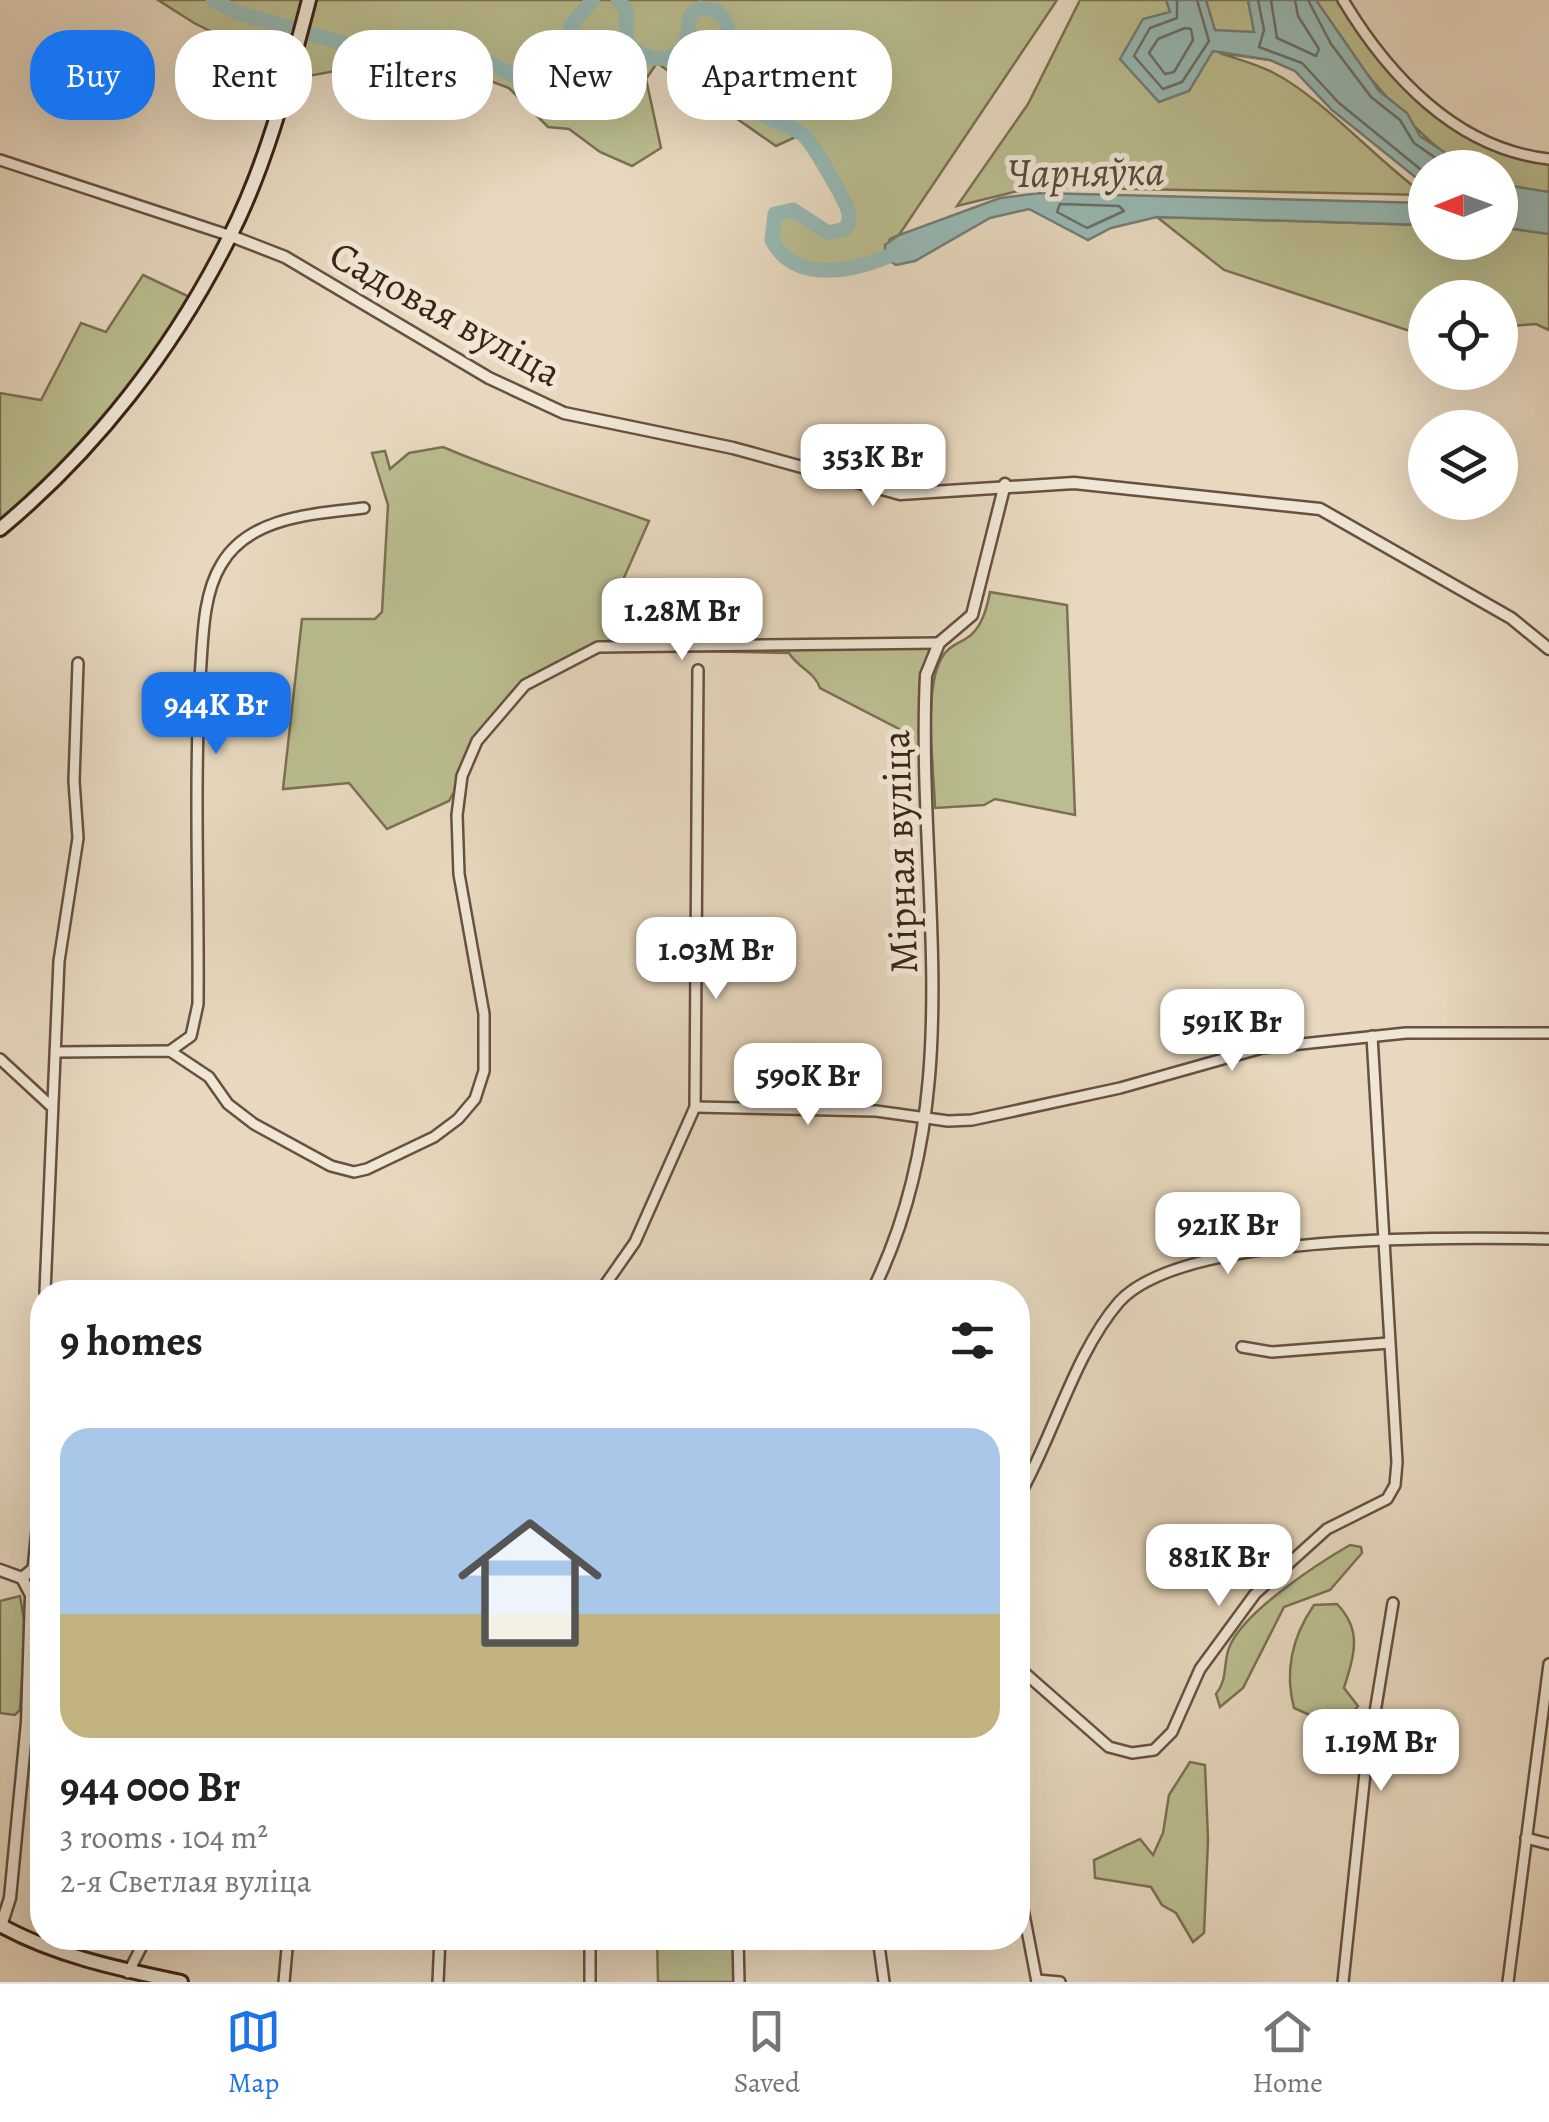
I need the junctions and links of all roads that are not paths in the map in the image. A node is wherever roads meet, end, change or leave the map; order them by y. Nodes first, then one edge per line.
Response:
1 (309, 0) edge
2 (1343, 0) edge
3 (1549, 158) edge
4 (0, 160) edge
5 (231, 236) junction
6 (1006, 484) junction
7 (364, 508) dead end
8 (1, 524) edge
9 (939, 643) junction
10 (1549, 648) edge
11 (78, 663) dead end
12 (698, 670) dead end
13 (1549, 1033) edge
14 (1372, 1036) junction
15 (56, 1052) junction
16 (170, 1052) junction
17 (0, 1059) edge
18 (52, 1106) junction
19 (695, 1107) junction
20 (926, 1117) junction
21 (1549, 1239) edge
22 (1383, 1241) junction
23 (45, 1280) edge
24 (612, 1280) edge
25 (876, 1280) edge
26 (1389, 1342) junction
27 (1242, 1346) dead end
28 (1030, 1473) edge
29 (0, 1570) edge
30 (30, 1575) edge
31 (24, 1580) junction
32 (30, 1593) edge
33 (1393, 1603) dead end
34 (30, 1620) edge
35 (1549, 1664) edge
36 (1030, 1678) edge
37 (1526, 1838) junction
38 (1549, 1844) edge
39 (1, 1926) edge
40 (30, 1940) edge
41 (1030, 1945) edge
42 (55, 1950) edge
43 (140, 1950) edge
44 (287, 1950) edge
45 (439, 1950) edge
46 (590, 1950) edge
47 (739, 1950) edge
48 (880, 1950) edge
49 (128, 1973) junction
50 (149, 1979) edge
51 (1037, 1981) edge
52 (180, 1982) edge
53 (284, 1982) edge
54 (438, 1982) edge
55 (590, 1982) edge
56 (740, 1982) edge
57 (884, 1982) edge
58 (1060, 1982) edge
59 (1343, 1982) edge
60 (1508, 1982) edge

1 - 5 main road
2 - 3 street
4 - 5 street, Садовая вуліца
5 - 6 street, Садовая вуліца
5 - 8 main road
6 - 9 street, Мірная вуліца
6 - 10 street, Садовая вуліца
7 - 16 street
9 - 16 street
9 - 20 street, Мірная вуліца
11 - 15 street
12 - 19 street
13 - 14 street
14 - 20 street
14 - 22 street
15 - 16 street
15 - 18 street
17 - 18 street
18 - 23 street
19 - 20 street
19 - 24 street
20 - 25 street, Мірная вуліца
21 - 22 street
22 - 26 street
22 - 28 street
26 - 27 street
26 - 36 street
29 - 31 street
30 - 31 street
31 - 32 street
33 - 59 street
34 - 39 street
35 - 37 street
37 - 38 street
37 - 60 street
39 - 40 main road
41 - 51 street
42 - 49 main road
43 - 49 street
44 - 53 street
45 - 54 street
46 - 55 street
47 - 56 street
48 - 57 street
49 - 50 main road
50 - 52 main road
51 - 58 street

